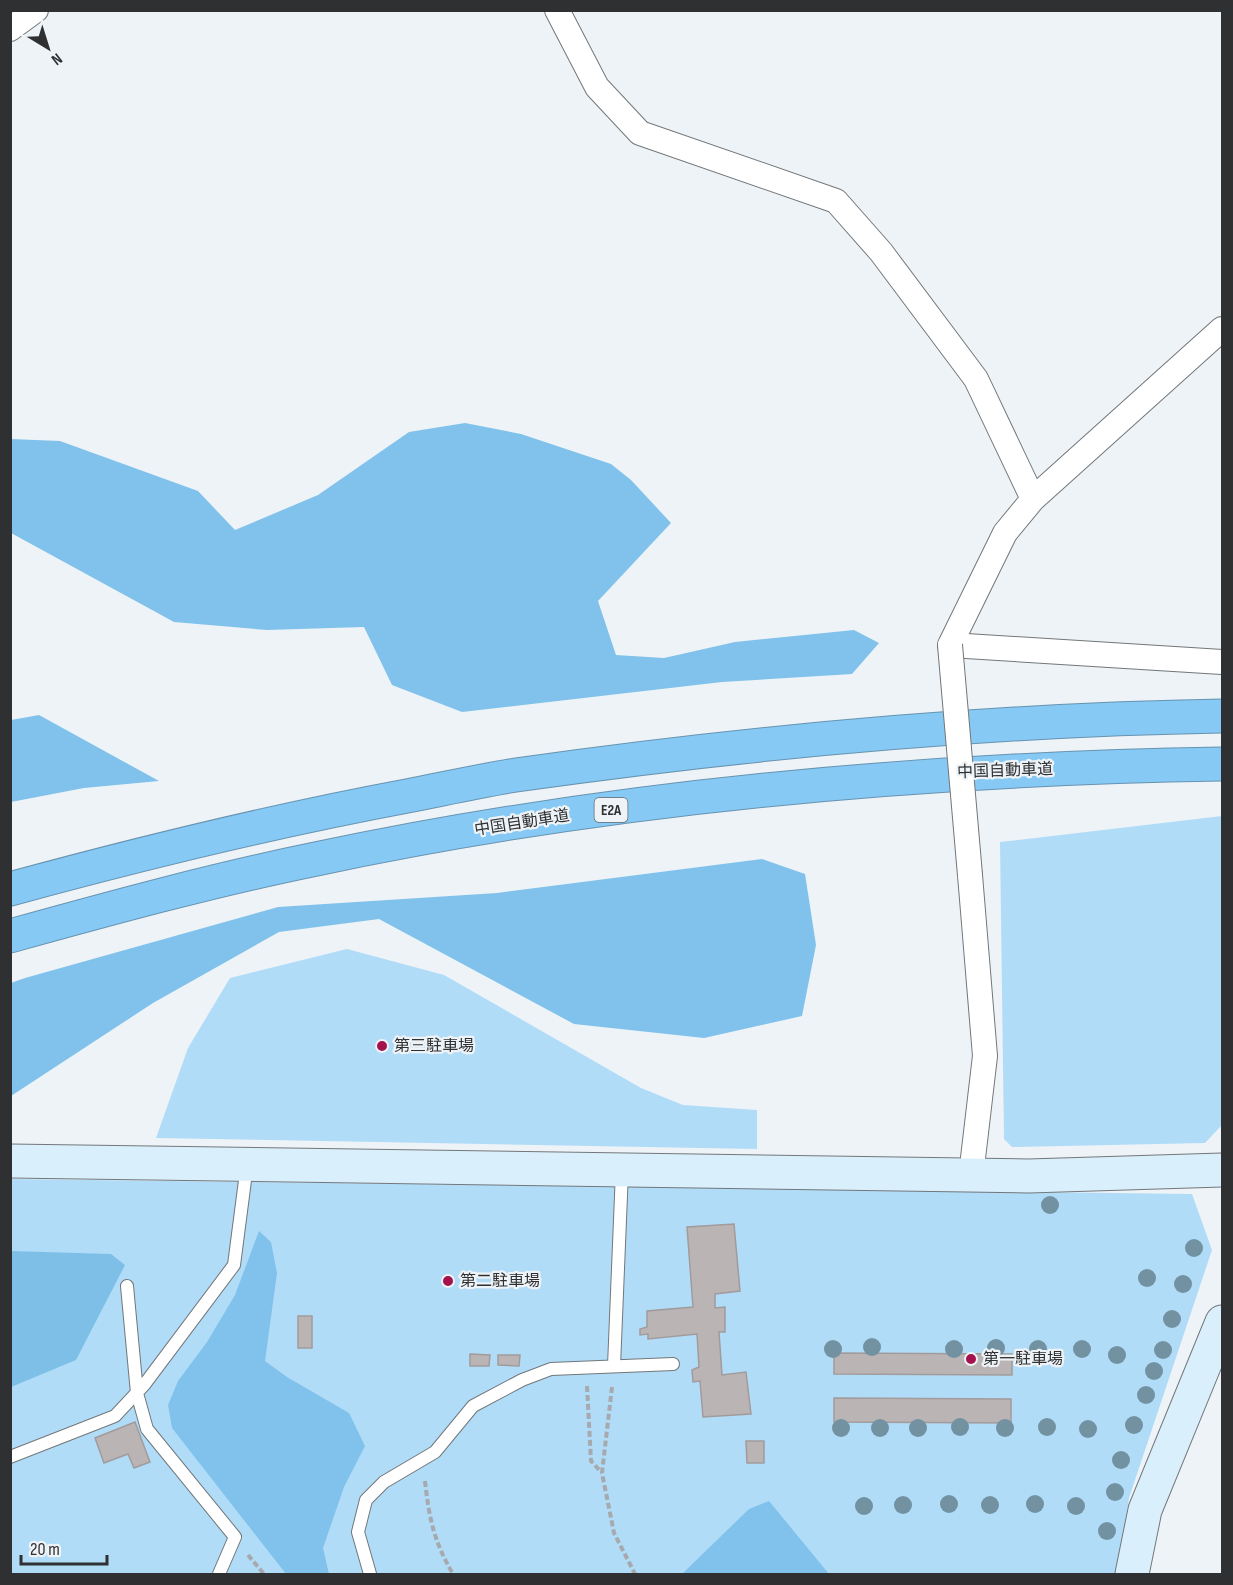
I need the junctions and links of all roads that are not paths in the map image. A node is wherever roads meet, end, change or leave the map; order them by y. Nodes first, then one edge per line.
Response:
1 (36, 10) edge
2 (557, 10) edge
3 (10, 29) edge
4 (1222, 328) edge
5 (1033, 499) junction
6 (950, 645) junction
7 (1222, 662) edge
8 (1222, 716) edge
9 (1222, 764) edge
10 (10, 889) edge
11 (10, 936) edge
12 (10, 1161) edge
13 (247, 1164) junction
14 (622, 1170) junction
15 (1222, 1170) edge
16 (971, 1175) junction
17 (127, 1286) dead end
18 (1222, 1322) edge
19 (673, 1364) dead end
20 (614, 1366) junction
21 (137, 1393) junction
22 (10, 1457) edge
23 (219, 1575) edge
24 (370, 1575) edge
25 (1132, 1575) edge

1 - 3 street
2 - 5 street
4 - 5 street
5 - 6 street
6 - 7 street
6 - 16 street, bridge
8 - 10 highway
9 - 11 highway, 中国自動車道 / E2A
12 - 13 street
13 - 14 street
13 - 21 lane
14 - 16 street
14 - 20 lane
15 - 16 street
17 - 21 lane
18 - 25 street
19 - 20 lane
20 - 24 lane
21 - 22 lane
21 - 23 lane

